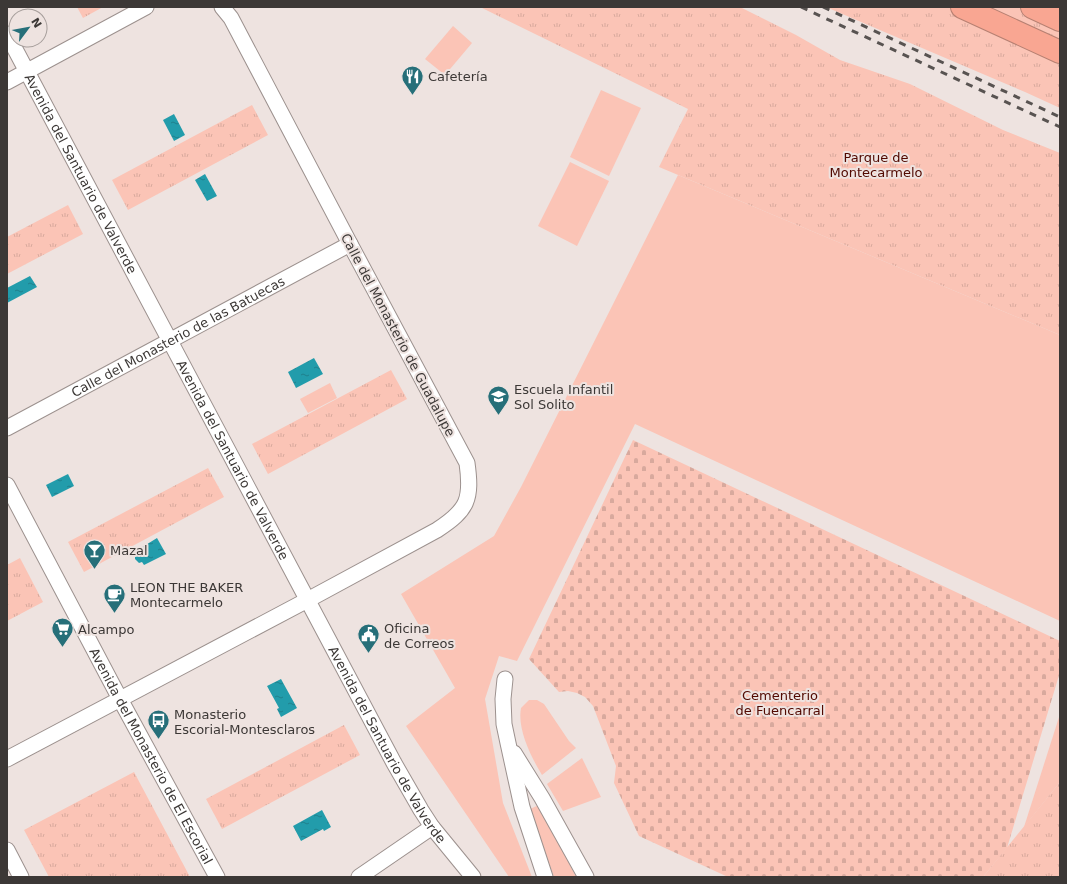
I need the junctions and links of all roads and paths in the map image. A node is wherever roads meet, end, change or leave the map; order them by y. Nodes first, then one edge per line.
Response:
1 (146, 7) edge
2 (222, 7) edge
3 (962, 7) edge
4 (1032, 7) edge
5 (1060, 20) edge
6 (7, 34) edge
7 (1060, 52) edge
8 (27, 72) junction
9 (7, 82) edge
10 (350, 244) junction
11 (170, 340) junction
12 (7, 428) edge
13 (7, 485) edge
14 (308, 600) junction
15 (505, 679) dead end
16 (120, 699) junction
17 (508, 743) junction
18 (7, 759) edge
19 (432, 827) junction
20 (7, 850) edge
21 (21, 877) edge
22 (217, 877) edge
23 (359, 877) edge
24 (473, 877) edge
25 (545, 877) edge
26 (586, 877) edge

1 - 8 street
2 - 10 street, Calle del Monasterio de Guadalupe
3 - 7 highway
4 - 5 highway
6 - 8 street, Avenida del Santuario de Valverde
8 - 9 street
8 - 11 street, Avenida del Santuario de Valverde
10 - 11 street, Calle del Monasterio de las Batuecas
10 - 14 street, Calle del Monasterio de Guadalupe
11 - 12 street, Calle del Monasterio de las Batuecas
11 - 14 street, Avenida del Santuario de Valverde
13 - 16 street, Avenida del Monasterio de El Escorial
14 - 16 street, Calle del Monasterio de Guadalupe
14 - 19 street, Avenida del Santuario de Valverde
15 - 17 street
16 - 18 street, Calle del Monasterio de Guadalupe
16 - 22 street, Avenida del Monasterio de El Escorial
17 - 25 street
17 - 26 street
19 - 23 street
19 - 24 street, Avenida del Santuario de Valverde
20 - 21 street

